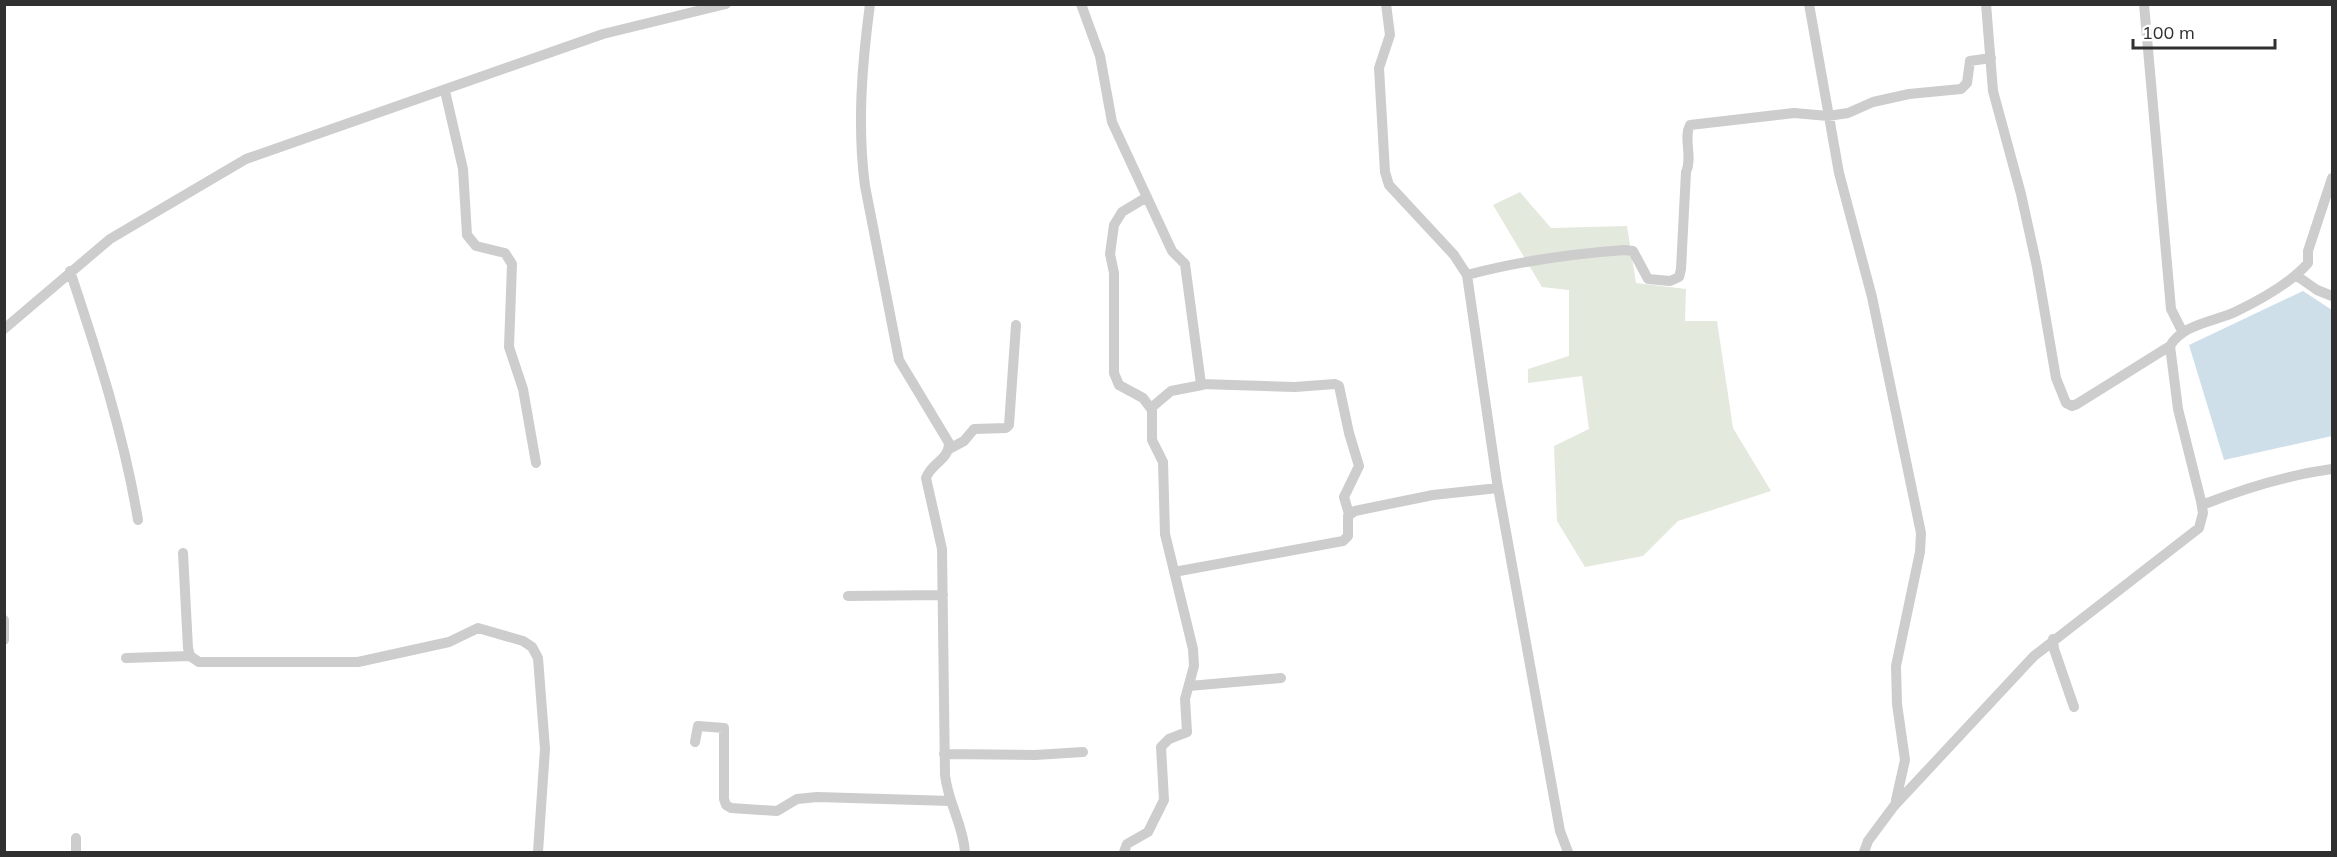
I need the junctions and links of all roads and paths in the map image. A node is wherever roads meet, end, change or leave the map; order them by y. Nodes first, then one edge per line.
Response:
1 (726, 4) edge
2 (870, 4) edge
3 (1080, 4) edge
4 (1386, 4) edge
5 (1809, 4) edge
6 (1986, 4) edge
7 (2144, 4) edge
8 (1991, 57) junction
9 (445, 92) junction
10 (1828, 116) junction
11 (2332, 178) edge
12 (1147, 197) junction
13 (70, 271) junction
14 (1467, 275) junction
15 (2297, 276) junction
16 (2332, 296) edge
17 (1016, 325) dead end
18 (4, 329) edge
19 (2182, 332) junction
20 (2170, 346) junction
21 (1202, 385) junction
22 (1152, 410) junction
23 (949, 449) junction
24 (536, 463) dead end
25 (2332, 469) edge
26 (1498, 489) junction
27 (2202, 505) junction
28 (1349, 514) junction
29 (138, 520) dead end
30 (183, 553) dead end
31 (1174, 572) junction
32 (944, 595) junction
33 (848, 596) dead end
34 (4, 620) edge
35 (2053, 639) junction
36 (4, 640) edge
37 (190, 656) junction
38 (126, 658) dead end
39 (1281, 678) dead end
40 (1189, 686) junction
41 (2074, 707) dead end
42 (695, 742) dead end
43 (1083, 752) dead end
44 (944, 754) junction
45 (951, 801) junction
46 (1894, 806) junction
47 (76, 838) dead end
48 (76, 852) edge
49 (538, 852) edge
50 (965, 852) edge
51 (1124, 852) edge
52 (1568, 852) edge
53 (1864, 852) edge

1 - 9 street
2 - 23 street
3 - 12 street
4 - 14 street
5 - 10 street
6 - 8 street
7 - 19 street
8 - 10 street
8 - 20 street
9 - 13 street
9 - 24 street
10 - 14 street
10 - 46 street
11 - 15 street
12 - 21 street
12 - 22 street
13 - 18 street
13 - 29 street
14 - 26 street
15 - 16 street
15 - 19 street
17 - 23 street
19 - 20 street
20 - 27 street
21 - 22 street
21 - 28 street
22 - 31 street
23 - 32 street
25 - 27 street
26 - 28 street
26 - 52 street
27 - 35 street
28 - 31 street
30 - 37 street
31 - 40 street
32 - 33 street
32 - 44 street
34 - 36 street
35 - 41 street
35 - 46 street
37 - 38 street
37 - 49 street
39 - 40 street
40 - 51 street
42 - 45 street
43 - 44 street
44 - 45 street
45 - 50 street
46 - 53 street
47 - 48 street

